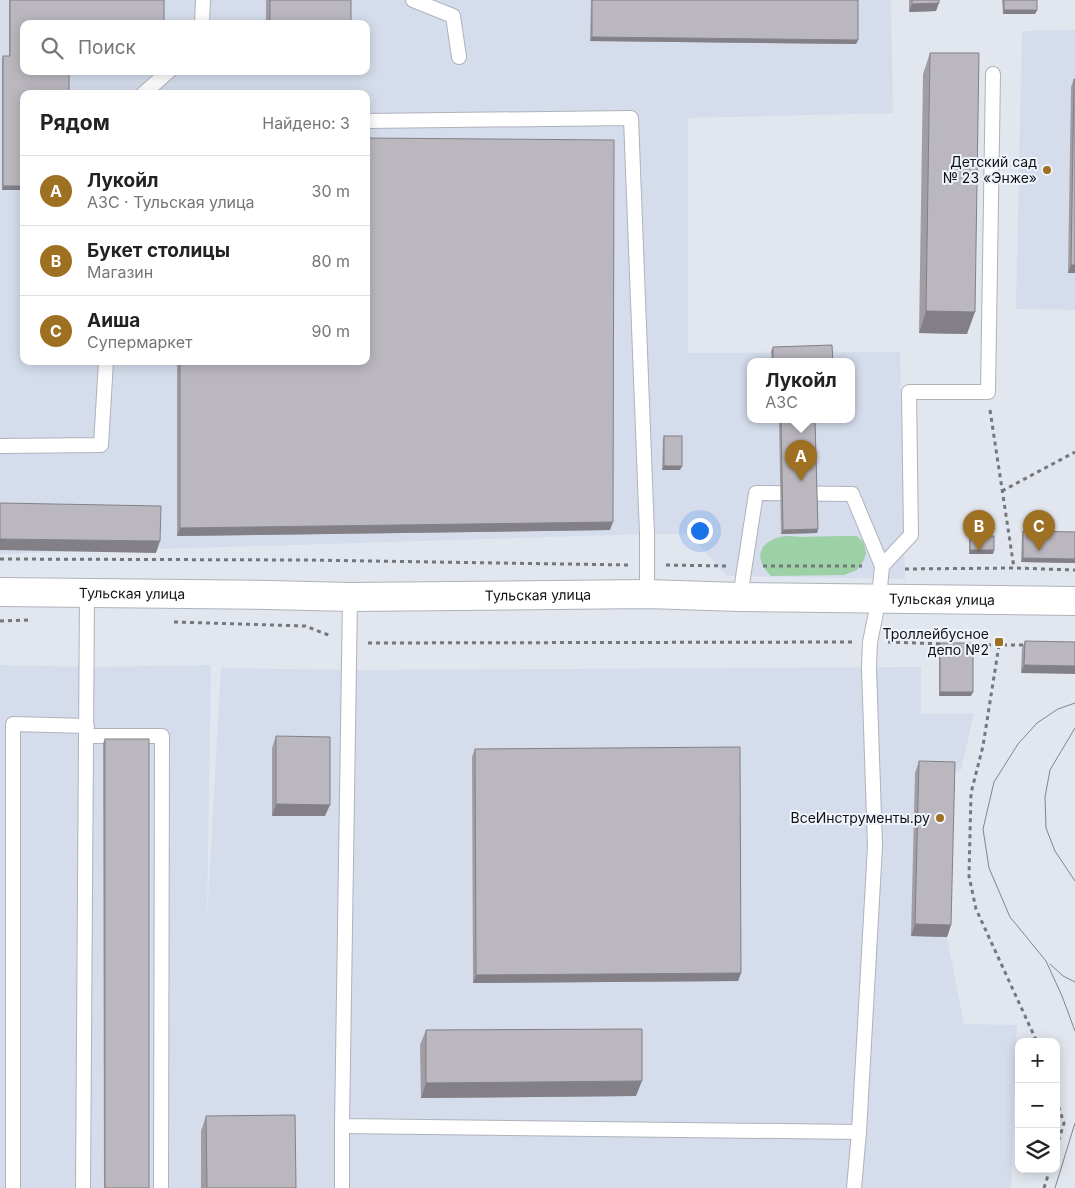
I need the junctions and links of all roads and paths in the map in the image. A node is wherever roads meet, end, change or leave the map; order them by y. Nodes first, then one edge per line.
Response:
1 (203, 0) edge
2 (413, 0) edge
3 (202, 20) edge
4 (459, 57) dead end
5 (993, 74) dead end
6 (165, 75) edge
7 (148, 90) edge
8 (370, 121) edge
9 (106, 365) edge
10 (988, 392) junction
11 (0, 446) edge
12 (1075, 452) edge
13 (1002, 491) junction
14 (0, 559) edge
15 (647, 565) junction
16 (745, 566) junction
17 (882, 566) junction
18 (1014, 568) junction
19 (1075, 570) edge
20 (0, 592) edge
21 (87, 593) junction
22 (647, 594) junction
23 (350, 597) junction
24 (740, 597) junction
25 (879, 598) junction
26 (1075, 601) edge
27 (38, 620) dead end
28 (0, 621) edge
29 (166, 622) dead end
30 (870, 642) junction
31 (349, 643) junction
32 (950, 644) edge
33 (970, 644) edge
34 (999, 645) junction
35 (1029, 646) edge
36 (86, 731) junction
37 (1035, 1038) edge
38 (1060, 1111) edge
39 (342, 1126) junction
40 (859, 1132) junction
41 (1060, 1136) edge
42 (1049, 1173) edge
43 (13, 1188) edge
44 (83, 1188) edge
45 (162, 1188) edge
46 (342, 1188) edge
47 (854, 1188) edge
48 (1044, 1188) edge

1 - 3 lane
2 - 4 lane
5 - 10 lane
6 - 7 lane
8 - 15 lane
9 - 11 lane
10 - 13 path
10 - 17 lane
12 - 13 path
13 - 18 path
14 - 15 path
15 - 16 path
15 - 22 lane
16 - 17 path
16 - 17 lane
16 - 24 lane
17 - 18 path
17 - 25 lane
18 - 19 path
20 - 21 main road, Тульская улица
21 - 23 main road, Тульская улица
21 - 36 lane
22 - 23 main road, Тульская улица
22 - 24 main road, Тульская улица
23 - 31 lane
24 - 25 main road, Тульская улица
25 - 26 main road, Тульская улица
25 - 30 lane
27 - 28 path
29 - 31 path
30 - 31 path
30 - 32 path
30 - 40 lane
31 - 39 lane
33 - 34 path
34 - 35 path
34 - 37 path
36 - 43 lane
36 - 44 lane
36 - 45 lane
38 - 41 path
39 - 40 lane
39 - 46 lane
40 - 47 lane
42 - 48 path

